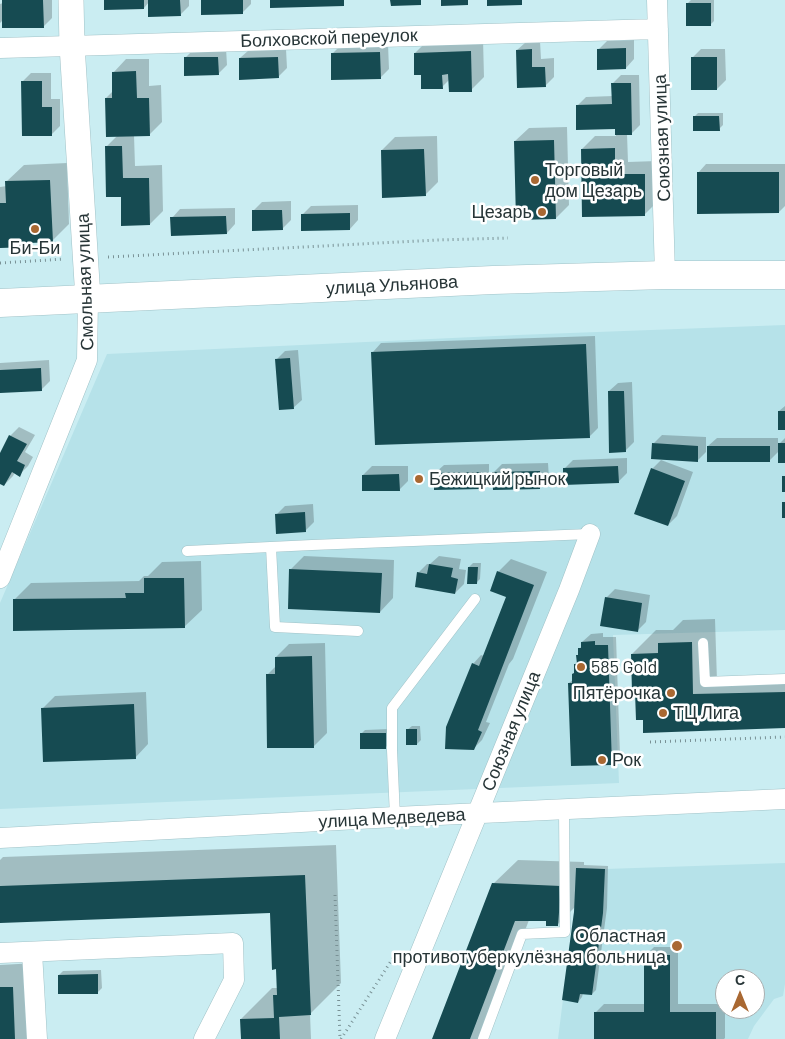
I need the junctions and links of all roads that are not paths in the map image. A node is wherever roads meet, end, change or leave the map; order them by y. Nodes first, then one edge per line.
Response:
1 (71, 0) edge
2 (657, 0) edge
3 (658, 29) junction
4 (72, 45) junction
5 (0, 48) edge
6 (665, 275) junction
7 (785, 275) edge
8 (88, 299) junction
9 (0, 303) edge
10 (590, 534) joint
11 (271, 547) junction
12 (187, 551) dead end
13 (0, 578) edge
14 (475, 599) dead end
15 (358, 631) dead end
16 (703, 643) dead end
17 (785, 679) edge
18 (785, 799) edge
19 (564, 810) junction
20 (477, 814) junction
21 (395, 817) junction
22 (0, 838) edge
23 (32, 952) junction
24 (0, 953) edge
25 (36, 1039) edge
26 (204, 1039) edge
27 (385, 1039) edge
28 (483, 1039) edge

1 - 4 street, Смольная улица
2 - 3 street, Союзная улица
3 - 4 street, Болховской переулок
3 - 6 street, Союзная улица
4 - 5 street, Болховской переулок
4 - 8 street, Смольная улица
6 - 7 main road, улица Ульянова
6 - 8 main road, улица Ульянова
8 - 9 main road, улица Ульянова
8 - 13 street, Смольная улица
10 - 11 lane
10 - 20 street, Союзная улица
11 - 12 lane
11 - 15 lane
14 - 21 lane
16 - 17 lane
18 - 19 street, улица Медведева
19 - 20 street, улица Медведева
19 - 28 lane
20 - 21 street, улица Медведева
20 - 27 street, Союзная улица
21 - 22 street, улица Медведева
23 - 24 street
23 - 25 street
23 - 26 street

